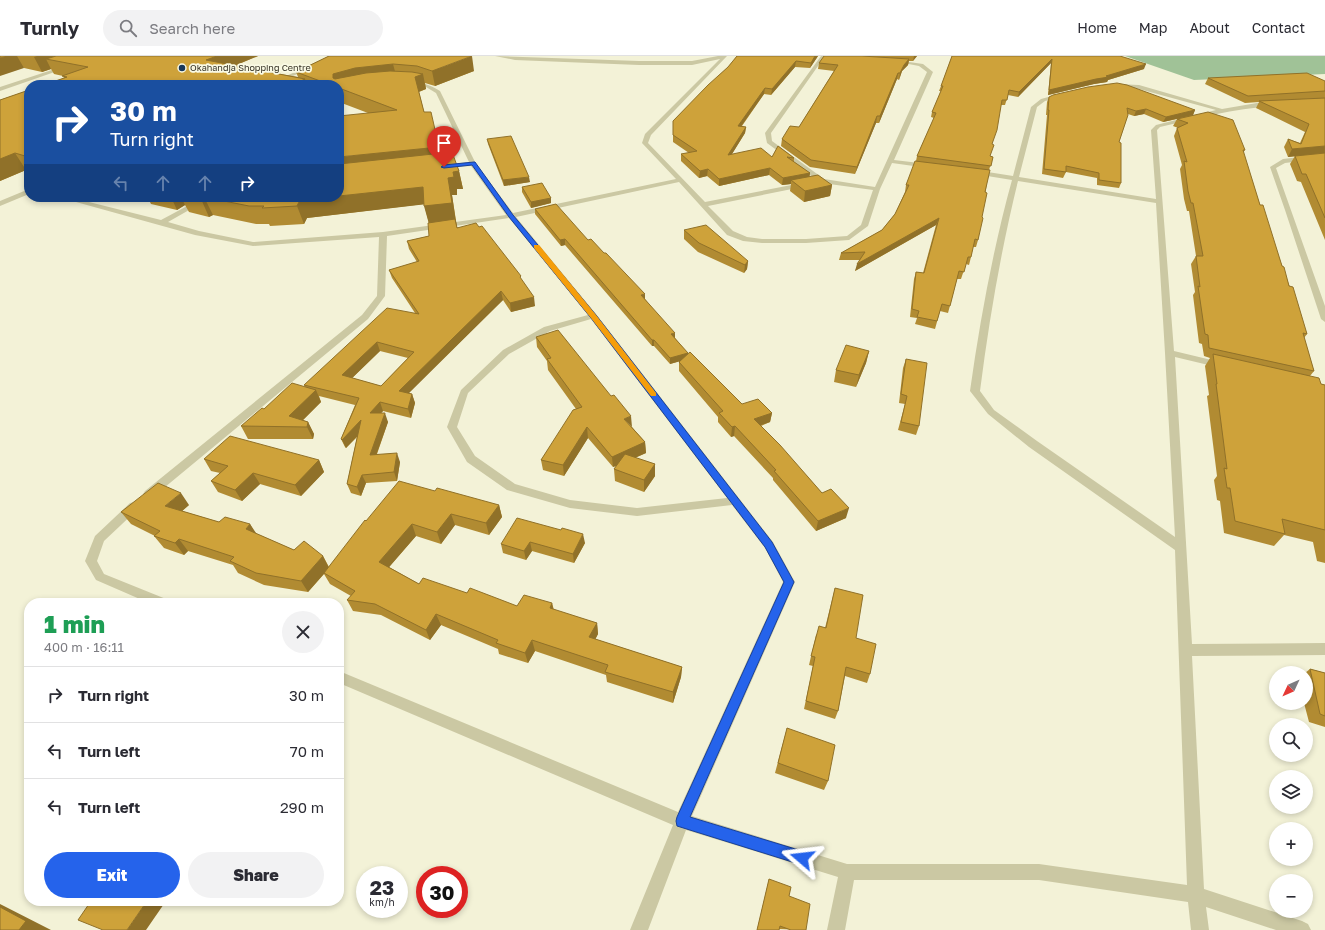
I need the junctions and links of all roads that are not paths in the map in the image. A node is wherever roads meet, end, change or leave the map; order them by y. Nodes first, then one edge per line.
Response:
1 (335, 56) edge
2 (497, 56) edge
3 (725, 56) edge
4 (822, 56) edge
5 (831, 57) edge
6 (889, 61) edge
7 (68, 66) edge
8 (27, 80) edge
9 (280, 80) edge
10 (24, 81) edge
11 (404, 84) edge
12 (1107, 85) edge
13 (0, 89) edge
14 (1072, 92) edge
15 (1282, 104) edge
16 (1221, 110) junction
17 (1325, 156) edge
18 (890, 161) junction
19 (474, 164) junction
20 (937, 167) edge
21 (434, 168) edge
22 (968, 172) edge
23 (1016, 178) junction
24 (681, 180) junction
25 (822, 181) junction
26 (877, 189) junction
27 (24, 193) edge
28 (81, 202) edge
29 (200, 202) edge
30 (1160, 202) junction
31 (0, 204) edge
32 (705, 204) junction
33 (511, 216) junction
34 (162, 222) junction
35 (383, 234) junction
36 (594, 316) junction
37 (1325, 319) edge
38 (1170, 353) junction
39 (1232, 367) edge
40 (735, 500) junction
41 (1181, 548) junction
42 (150, 598) edge
43 (1325, 649) edge
44 (1187, 650) junction
45 (344, 679) edge
46 (682, 821) junction
47 (847, 872) junction
48 (1196, 895) junction
49 (639, 930) edge
50 (836, 930) edge
51 (1200, 930) edge
52 (1302, 930) edge

1 - 9 street
2 - 3 street
3 - 24 street
4 - 5 street
4 - 25 street
6 - 18 street
7 - 8 street
10 - 13 street
11 - 19 street
12 - 16 street
14 - 23 street
15 - 16 street
16 - 30 street
17 - 37 street
18 - 20 street
18 - 26 street
19 - 21 street
19 - 33 street
22 - 23 street
23 - 30 street
23 - 41 street
24 - 32 street
24 - 33 street
25 - 26 street
25 - 32 street
26 - 32 street
27 - 31 street
28 - 34 street
29 - 34 street
30 - 38 street
33 - 35 street
33 - 36 street
34 - 35 street
35 - 42 street
36 - 40 street
36 - 40 street
38 - 39 street
38 - 41 street
40 - 46 street
41 - 44 street
43 - 44 street
44 - 48 street
45 - 46 street
46 - 47 street
46 - 49 street
47 - 48 street
47 - 50 street
48 - 51 street
48 - 52 street

